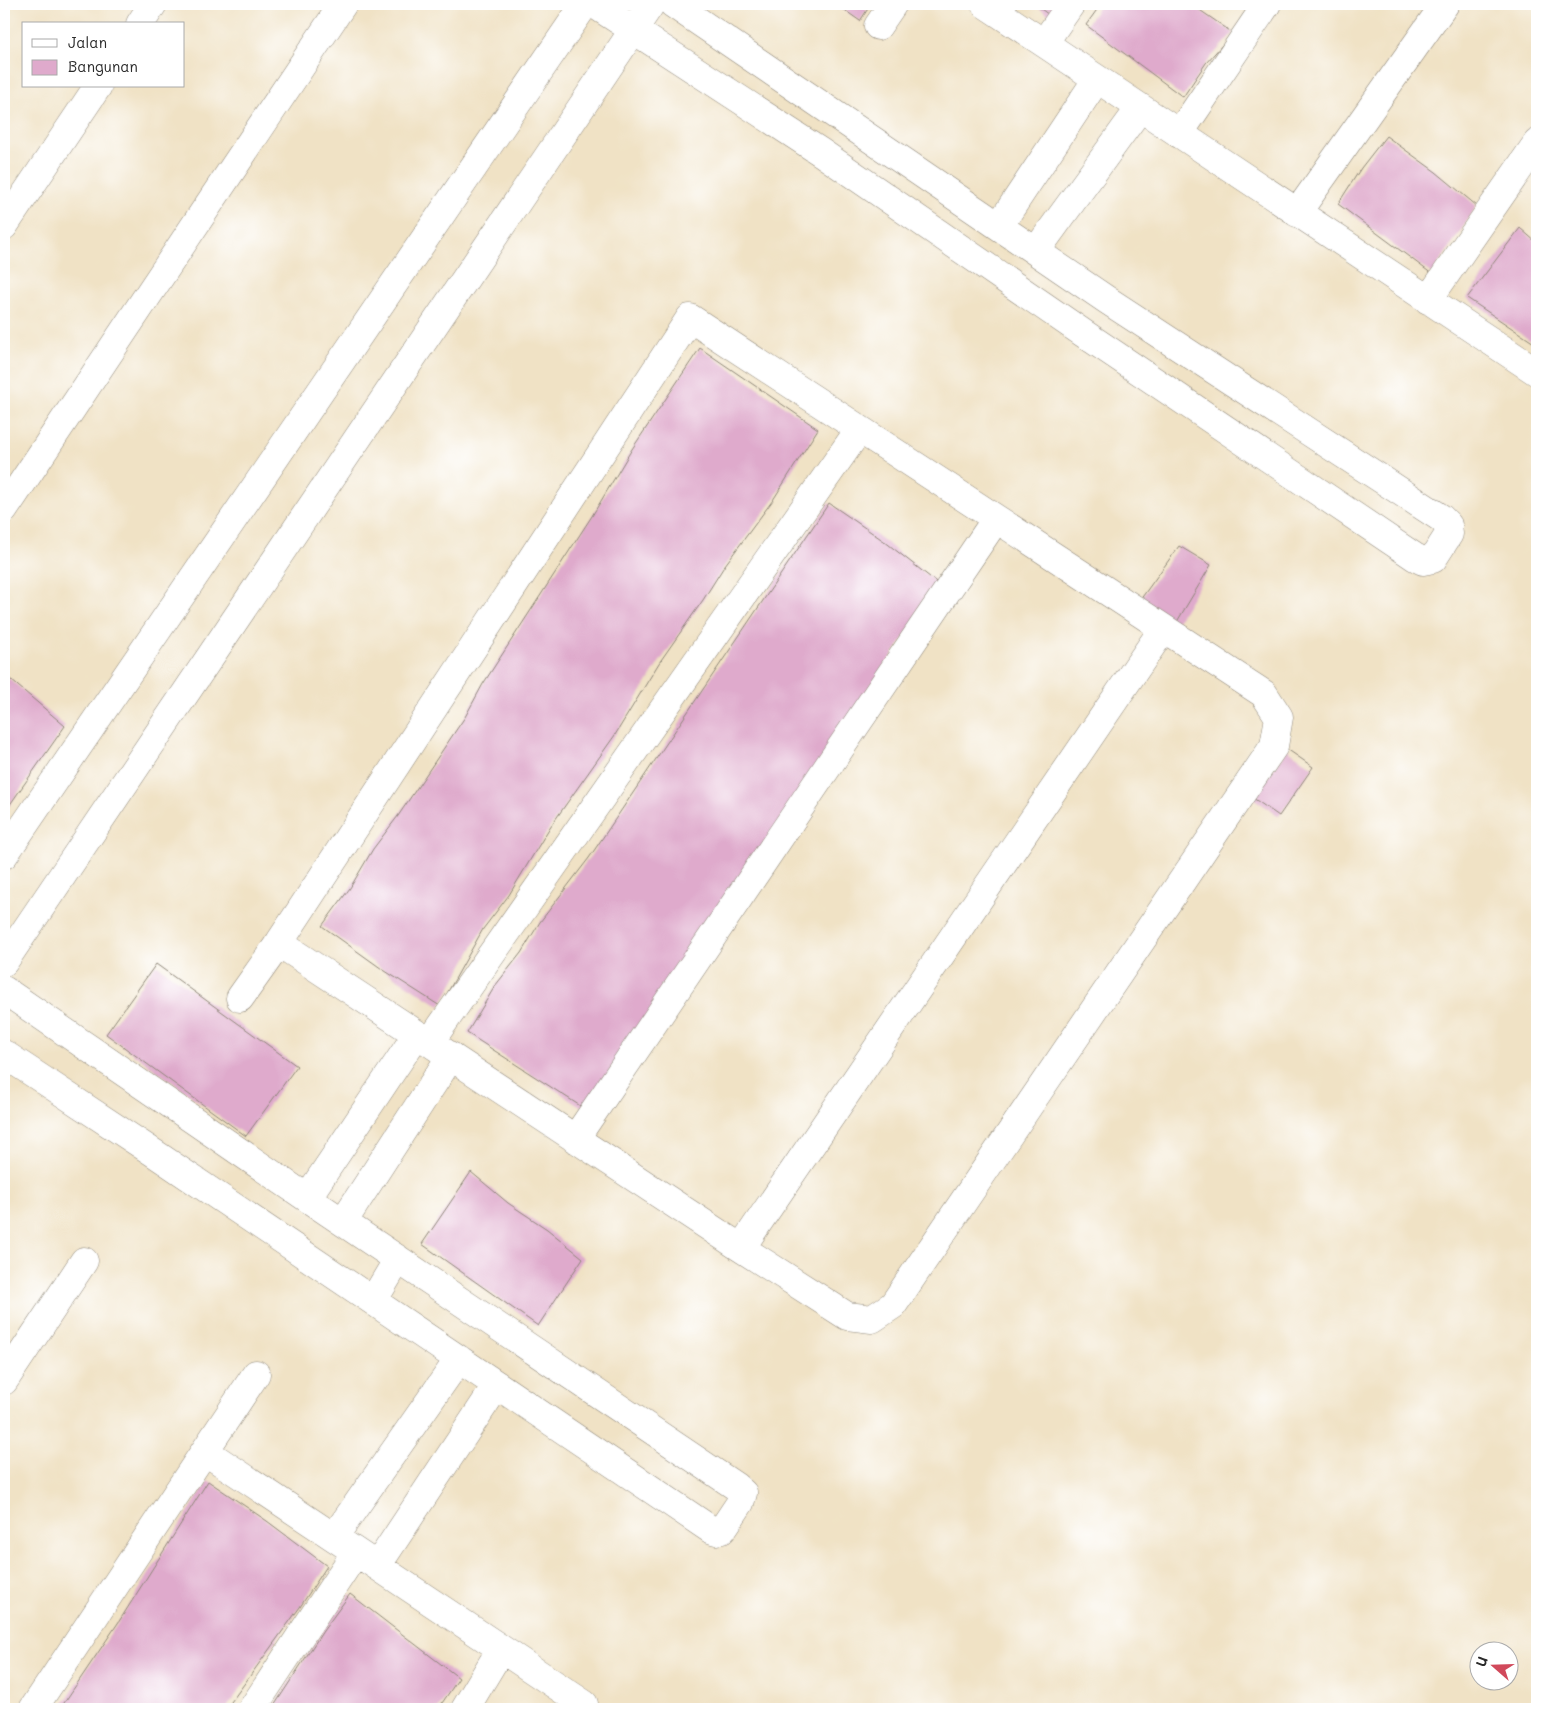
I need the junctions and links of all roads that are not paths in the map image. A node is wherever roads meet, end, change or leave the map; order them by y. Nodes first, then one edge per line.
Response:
1 (153, 4) edge
2 (343, 4) edge
3 (585, 4) edge
4 (594, 4) edge
5 (651, 4) edge
6 (673, 4) edge
7 (985, 4) edge
8 (1071, 4) edge
9 (1268, 4) edge
10 (1445, 4) edge
11 (141, 22) edge
12 (634, 29) junction
13 (1044, 44) junction
14 (1097, 79) junction
15 (97, 88) edge
16 (1140, 108) junction
17 (1179, 134) junction
18 (1537, 143) edge
19 (1297, 213) junction
20 (4, 226) edge
21 (999, 226) junction
22 (1036, 251) junction
23 (1107, 300) junction
24 (1428, 300) junction
25 (1083, 334) junction
26 (1537, 372) edge
27 (860, 430) junction
28 (4, 510) edge
29 (996, 519) junction
30 (1163, 629) junction
31 (4, 855) edge
32 (279, 943) junction
33 (4, 962) edge
34 (4, 990) edge
35 (240, 998) dead end
36 (433, 1044) junction
37 (4, 1054) edge
38 (575, 1139) junction
39 (307, 1198) junction
40 (343, 1222) junction
41 (741, 1248) junction
42 (398, 1259) junction
43 (84, 1260) dead end
44 (373, 1301) junction
45 (459, 1359) junction
46 (256, 1374) dead end
47 (4, 1381) edge
48 (497, 1385) junction
49 (206, 1452) junction
50 (356, 1552) junction
51 (501, 1649) junction
52 (584, 1704) dead end
53 (33, 1709) edge
54 (252, 1709) edge
55 (465, 1709) edge

1 - 11 street
2 - 28 street
3 - 31 street
4 - 12 street
5 - 12 street
6 - 21 street
7 - 13 street
8 - 13 street
9 - 17 street
10 - 19 street
12 - 25 street
12 - 33 street
13 - 14 street
14 - 16 street
14 - 21 street
15 - 20 street
16 - 17 street
16 - 22 street
17 - 19 street
18 - 24 street
19 - 24 street
21 - 22 street
22 - 23 street
23 - 25 street
23 - 25 street
24 - 26 street
27 - 29 street
27 - 32 street
27 - 36 street
29 - 30 street
29 - 38 street
30 - 41 street
30 - 41 street
32 - 35 street
32 - 36 street
34 - 39 street
36 - 38 street
36 - 39 street
36 - 40 street
37 - 44 street
38 - 41 street
39 - 40 street
40 - 42 street
42 - 44 street
42 - 48 street
43 - 47 street
44 - 45 street
45 - 48 street
45 - 50 street
46 - 49 street
48 - 50 street
49 - 50 street
49 - 53 street
50 - 51 street
50 - 54 street
51 - 52 street
51 - 55 street

